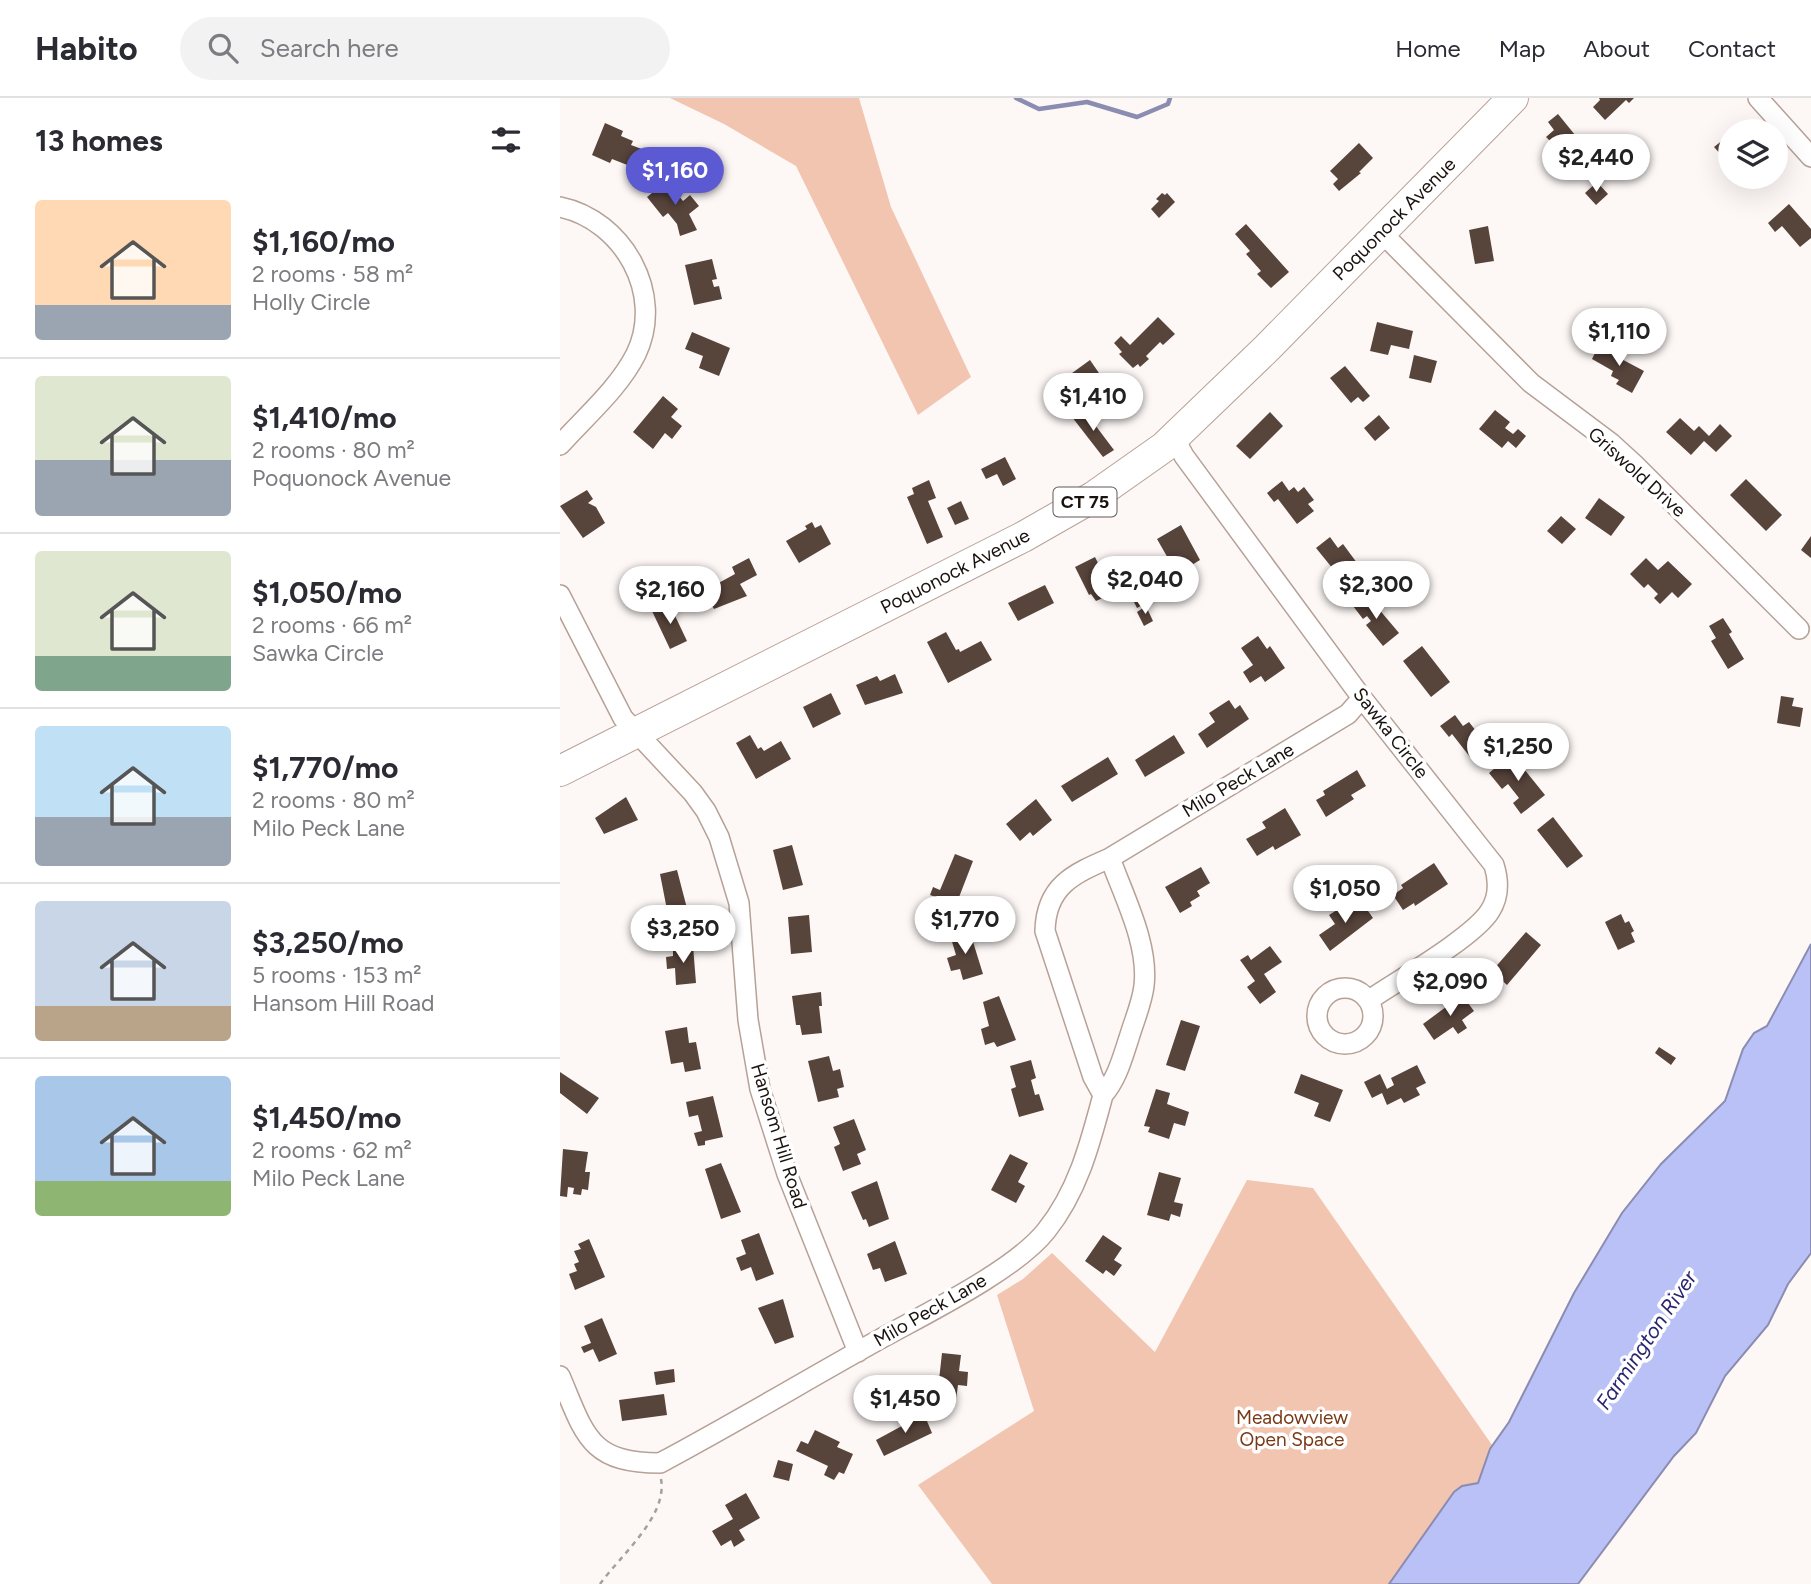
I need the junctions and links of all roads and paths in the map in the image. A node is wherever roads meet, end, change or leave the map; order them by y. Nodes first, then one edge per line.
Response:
1 (1758, 98) edge
2 (1511, 99) edge
3 (1811, 157) edge
4 (560, 207) edge
5 (1381, 232) junction
6 (1174, 437) junction
7 (560, 444) edge
8 (560, 595) edge
9 (1799, 629) dead end
10 (1362, 698) junction
11 (635, 734) junction
12 (560, 771) edge
13 (1110, 858) junction
14 (1368, 1000) dead end
15 (1103, 1096) junction
16 (858, 1352) junction
17 (560, 1376) edge
18 (657, 1462) junction
19 (600, 1584) edge

1 - 3 street
2 - 5 main road, Poquonock Avenue / CT 75
4 - 7 street
5 - 6 main road, Poquonock Avenue / CT 75
5 - 9 street, Griswold Drive
6 - 10 street, Sawka Circle
6 - 11 main road, Poquonock Avenue / CT 75
8 - 11 street, Hansom Hill Road
10 - 13 street, Milo Peck Lane
10 - 14 street, Sawka Circle
11 - 12 main road, Poquonock Avenue / CT 75
11 - 16 street, Hansom Hill Road
13 - 15 street, Milo Peck Lane
13 - 15 street, Milo Peck Lane
15 - 16 street, Milo Peck Lane
16 - 18 street, Milo Peck Lane
17 - 18 street, Milo Peck Lane
18 - 19 path

